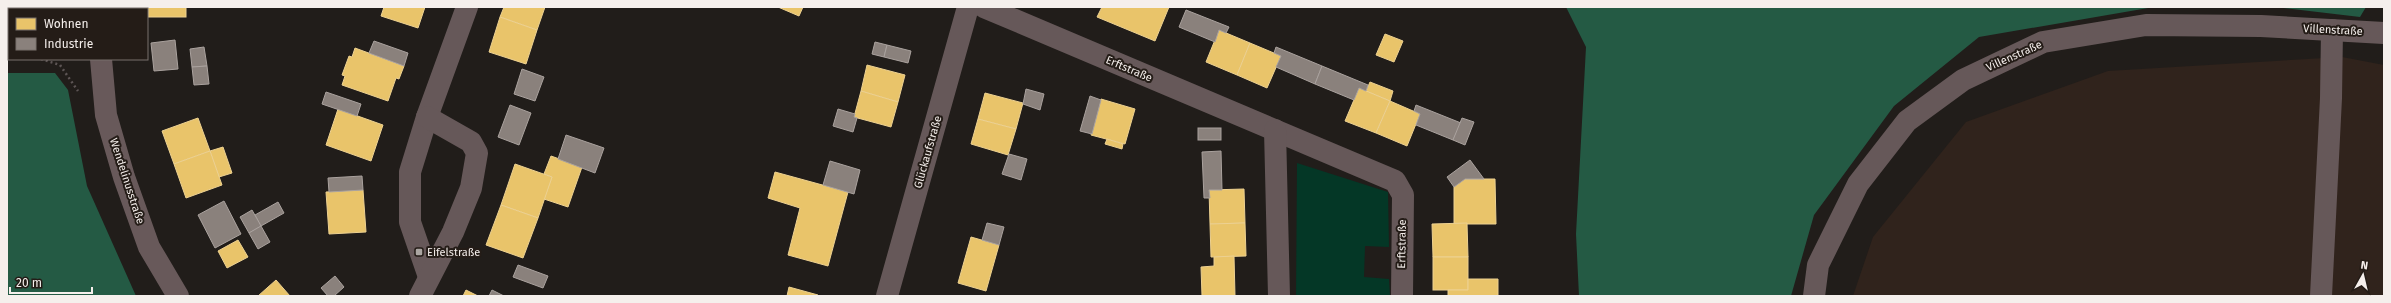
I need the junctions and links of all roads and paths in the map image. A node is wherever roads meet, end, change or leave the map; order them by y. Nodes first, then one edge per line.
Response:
1 (51, 7) edge
2 (467, 7) edge
3 (968, 7) edge
4 (984, 7) edge
5 (37, 8) edge
6 (2332, 30) junction
7 (2384, 33) edge
8 (44, 60) edge
9 (101, 60) edge
10 (106, 115) junction
11 (427, 117) junction
12 (1275, 130) junction
13 (425, 287) edge
14 (178, 296) edge
15 (887, 296) edge
16 (1279, 296) edge
17 (1402, 296) edge
18 (1814, 296) edge
19 (2321, 296) edge

1 - 5 street
2 - 11 street
3 - 15 street, Glückaufstraße
4 - 12 street, Erftstraße
6 - 7 street, Villenstraße
6 - 18 street, Villenstraße
6 - 19 street
8 - 10 path
9 - 10 main road, Wendelinusstraße
10 - 14 main road, Wendelinusstraße
11 - 13 street
11 - 13 street
12 - 16 street
12 - 17 street, Erftstraße

